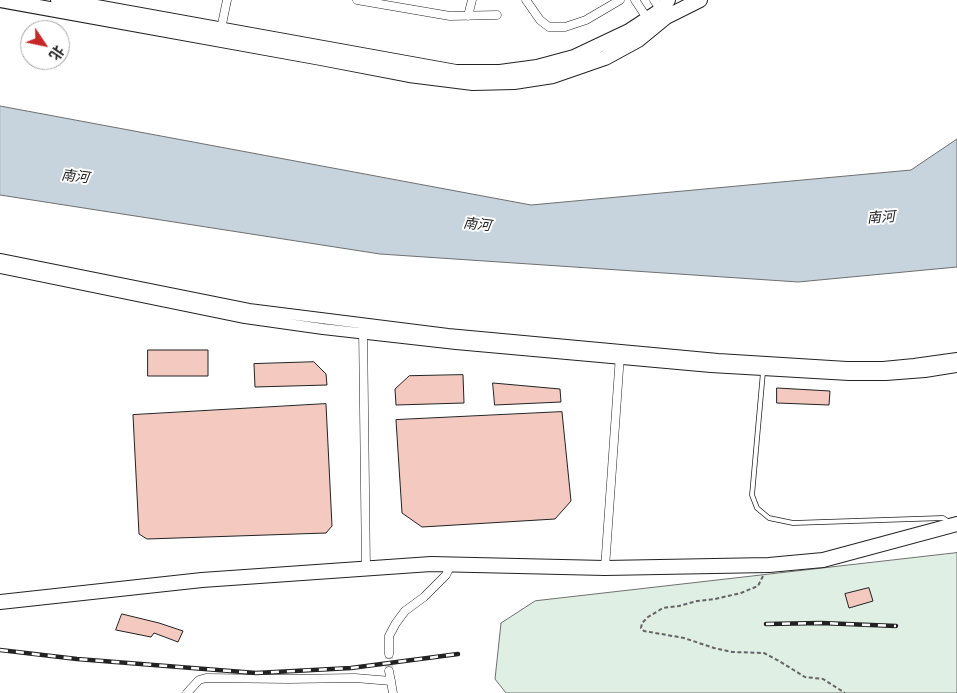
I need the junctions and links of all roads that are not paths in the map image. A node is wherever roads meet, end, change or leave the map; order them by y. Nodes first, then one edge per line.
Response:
1 (0, 0) edge
2 (58, 0) edge
3 (227, 0) edge
4 (356, 0) edge
5 (472, 0) edge
6 (526, 0) edge
7 (620, 0) edge
8 (634, 0) edge
9 (700, 0) edge
10 (610, 3) edge
11 (662, 7) edge
12 (497, 15) dead end
13 (468, 16) junction
14 (651, 24) junction
15 (220, 29) junction
16 (0, 259) edge
17 (0, 268) edge
18 (363, 328) junction
19 (620, 354) junction
20 (957, 358) edge
21 (763, 366) junction
22 (957, 367) edge
23 (955, 524) edge
24 (451, 564) junction
25 (605, 564) junction
26 (366, 565) junction
27 (0, 593) edge
28 (0, 602) edge
29 (389, 654) tunnel mouth
30 (389, 671) tunnel mouth
31 (391, 681) junction
32 (187, 693) edge
33 (393, 693) edge

1 - 14 highway
2 - 15 highway
3 - 15 street
4 - 13 street
5 - 13 street
6 - 10 street
7 - 10 street
8 - 14 street
9 - 11 highway
11 - 14 highway
12 - 13 street
14 - 15 highway
16 - 18 street
17 - 18 street
18 - 19 street
18 - 26 street
19 - 21 street
19 - 25 street
20 - 21 street
21 - 22 street
21 - 23 lane
23 - 25 highway
24 - 25 highway
24 - 26 highway
24 - 29 street
25 - 26 highway
26 - 27 highway
26 - 28 highway
30 - 31 street
31 - 32 street
31 - 33 street

